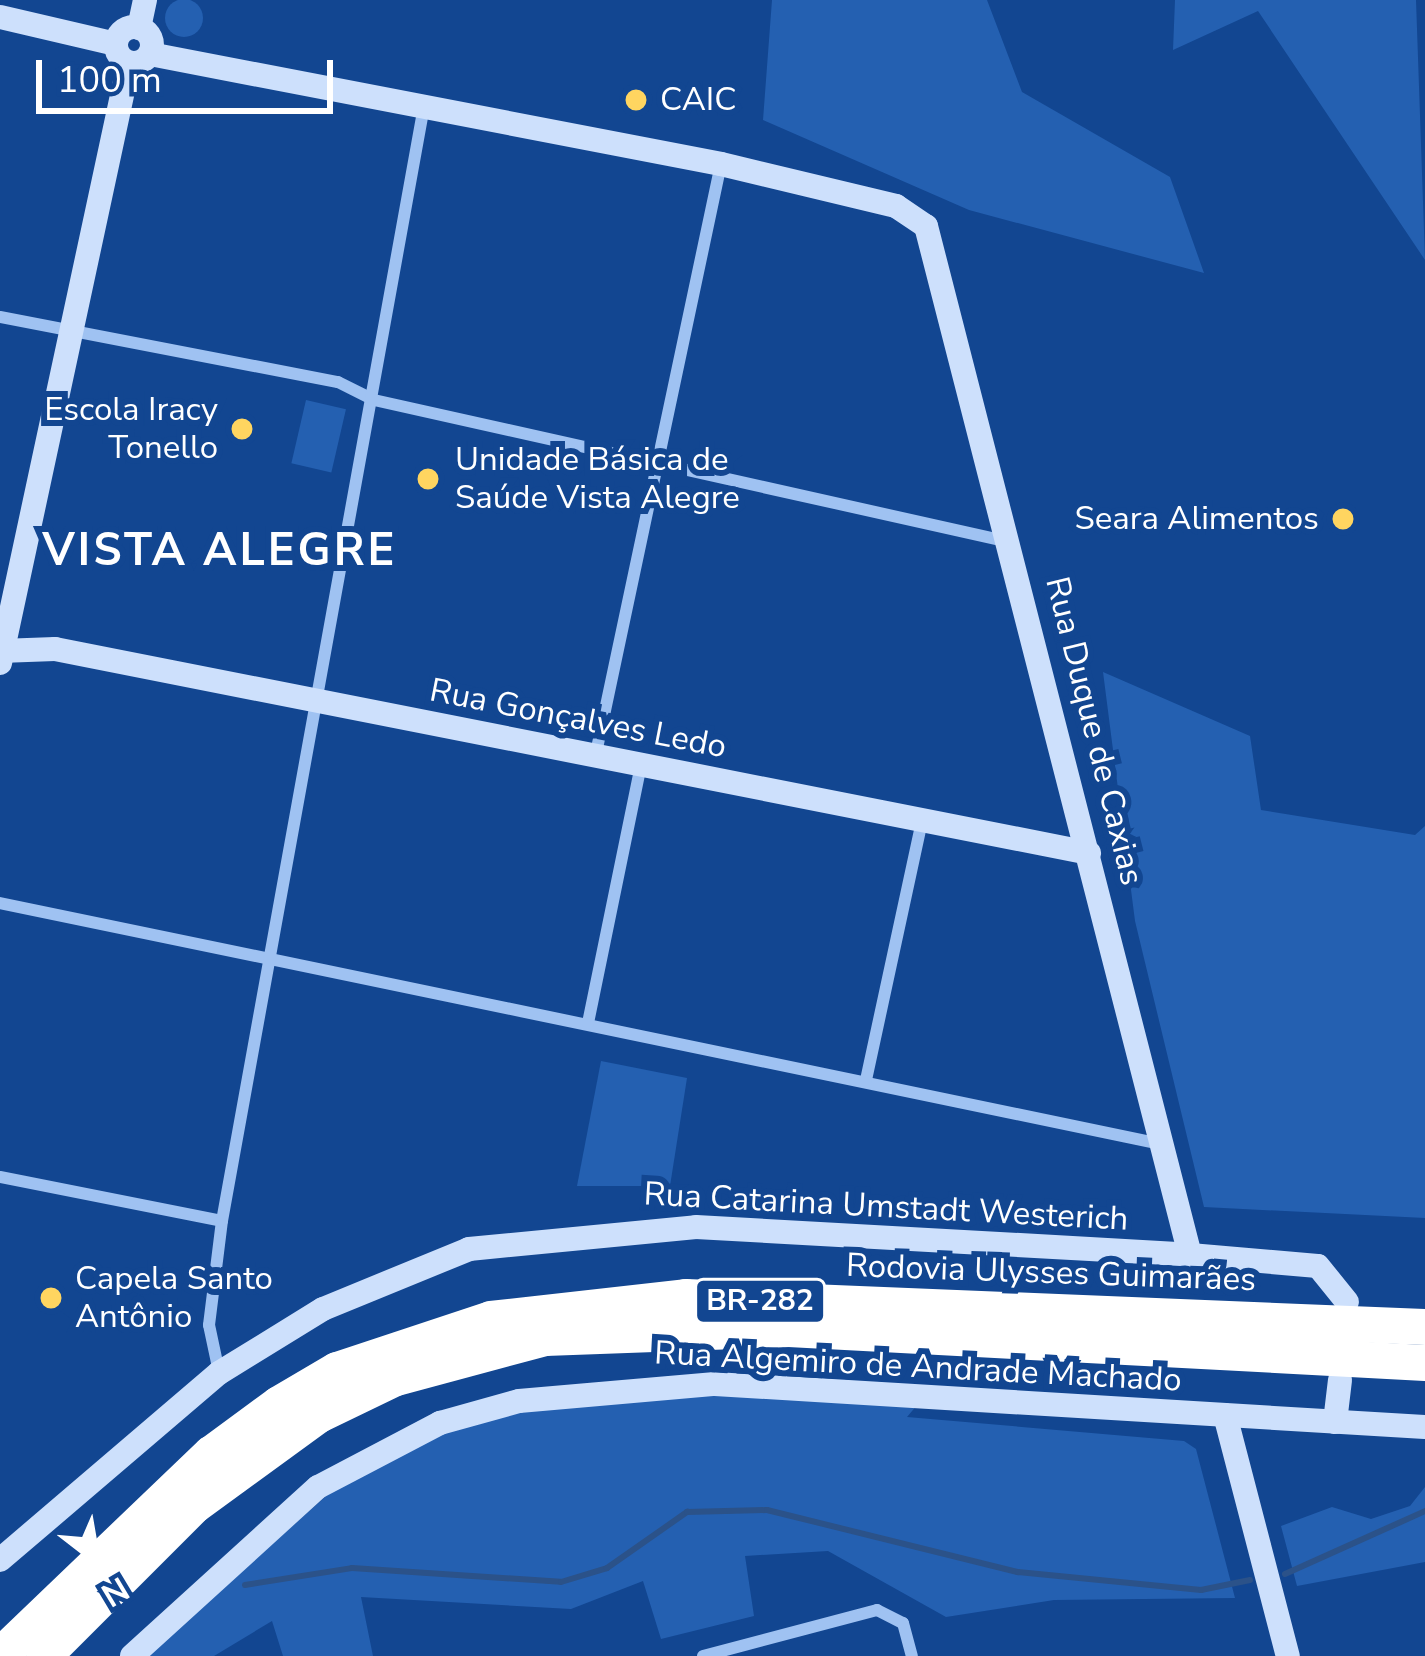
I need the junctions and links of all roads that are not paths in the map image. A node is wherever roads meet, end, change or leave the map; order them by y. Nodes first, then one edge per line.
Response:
1 (145, 0) edge
2 (0, 17) edge
3 (132, 54) junction
4 (424, 103) junction
5 (721, 164) junction
6 (0, 317) edge
7 (70, 332) junction
8 (374, 400) junction
9 (661, 462) junction
10 (1014, 543) junction
11 (4, 624) edge
12 (55, 649) junction
13 (1, 655) edge
14 (314, 701) junction
15 (596, 753) junction
16 (641, 764) junction
17 (922, 821) junction
18 (1089, 853) junction
19 (0, 903) edge
20 (271, 960) junction
21 (588, 1023) junction
22 (866, 1080) junction
23 (1161, 1144) junction
24 (0, 1177) edge
25 (222, 1221) junction
26 (1190, 1255) junction
27 (1347, 1303) dead end
28 (1425, 1327) edge
29 (1425, 1363) edge
30 (219, 1373) junction
31 (1340, 1380) dead end
32 (1225, 1414) junction
33 (1335, 1422) junction
34 (1425, 1427) edge
35 (0, 1560) edge
36 (0, 1656) edge
37 (44, 1656) edge
38 (132, 1656) edge
39 (703, 1656) edge
40 (912, 1656) edge
41 (1288, 1656) edge

1 - 3 street
2 - 3 street
3 - 4 street
3 - 7 street
4 - 5 street
4 - 8 street
5 - 9 street
5 - 10 street, Rua Duque de Caxias
6 - 7 street
7 - 8 street
7 - 11 street
8 - 9 street
8 - 14 street
9 - 10 street
9 - 15 street
10 - 18 street, Rua Duque de Caxias
11 - 12 street, Rua Gonçalves Ledo
11 - 13 street
12 - 13 street, Rua Gonçalves Ledo
12 - 14 street, Rua Gonçalves Ledo
14 - 15 street, Rua Gonçalves Ledo
14 - 20 street
15 - 16 street, Rua Gonçalves Ledo
16 - 17 street, Rua Gonçalves Ledo
16 - 21 street
17 - 18 street, Rua Gonçalves Ledo
17 - 22 street
18 - 23 street, Rua Duque de Caxias
19 - 20 street
20 - 21 street
20 - 25 street
21 - 22 street
22 - 23 street
23 - 26 street, Rua Duque de Caxias
24 - 25 street
25 - 30 street
26 - 27 street, Rua Catarina Umstadt Westerich
26 - 30 street, Rua Catarina Umstadt Westerich
28 - 36 highway, Rodovia Ulysses Guimarães / BR-282
29 - 37 highway, Rodovia Ulysses Guimarães / BR-282
30 - 35 street, Rua Catarina Umstadt Westerich
31 - 33 street
32 - 33 street, Rua Algemiro de Andrade Machado
32 - 38 street, Rua Algemiro de Andrade Machado
32 - 41 street
33 - 34 street, Rua Algemiro de Andrade Machado
39 - 40 street

